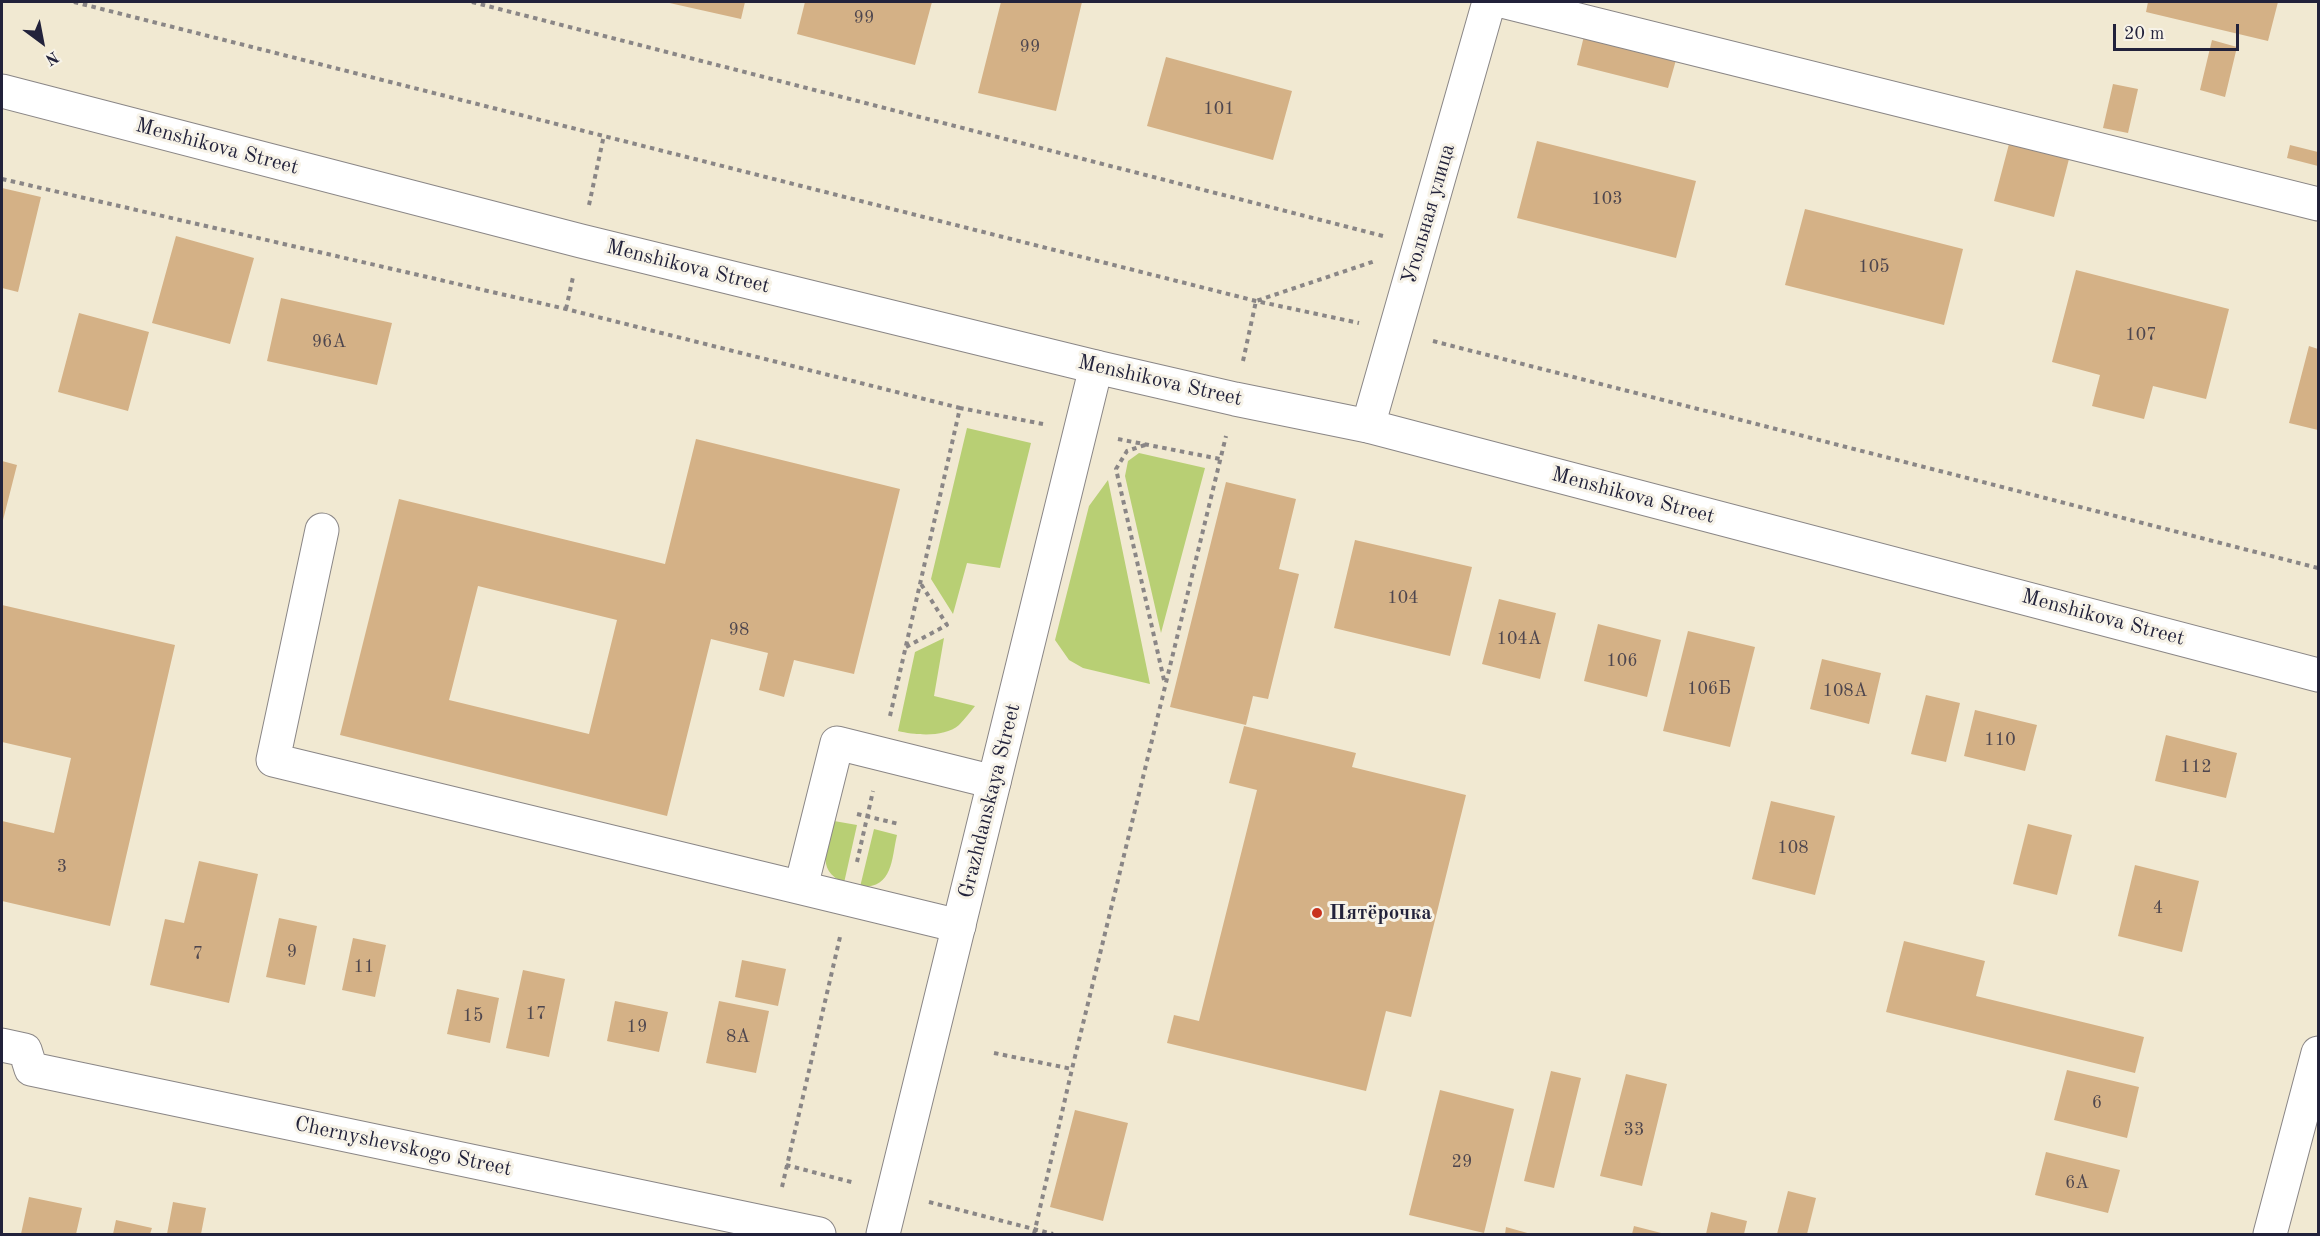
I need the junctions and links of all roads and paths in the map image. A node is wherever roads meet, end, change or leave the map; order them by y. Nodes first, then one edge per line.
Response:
1 (74, 2) edge
2 (1489, 2) edge
3 (1506, 2) edge
4 (2, 91) edge
5 (2, 179) edge
6 (2319, 204) edge
7 (1395, 331) junction
8 (1096, 367) junction
9 (960, 408) dead end
10 (1368, 426) junction
11 (1145, 444) dead end
12 (322, 530) dead end
13 (2319, 568) edge
14 (920, 583) dead end
15 (906, 648) dead end
16 (2319, 675) edge
17 (1165, 683) dead end
18 (994, 782) junction
19 (801, 887) junction
20 (959, 926) junction
21 (2, 1045) edge
22 (994, 1053) dead end
23 (2319, 1053) edge
24 (1072, 1069) dead end
25 (819, 1234) edge
26 (883, 1234) edge
27 (2270, 1234) edge

1 - 7 path
2 - 7 street, Угольная улица
3 - 6 street
4 - 8 street, Menshikova Street
5 - 9 path
7 - 10 street, Угольная улица
7 - 13 path
8 - 10 street, Menshikova Street
8 - 18 street, Grazhdanskaya Street
10 - 16 street, Menshikova Street
11 - 17 path
12 - 19 street
14 - 15 path
18 - 19 street
18 - 20 street, Grazhdanskaya Street
19 - 20 street
20 - 26 street, Grazhdanskaya Street
21 - 25 street, Chernyshevskogo Street
22 - 24 path
23 - 27 street

